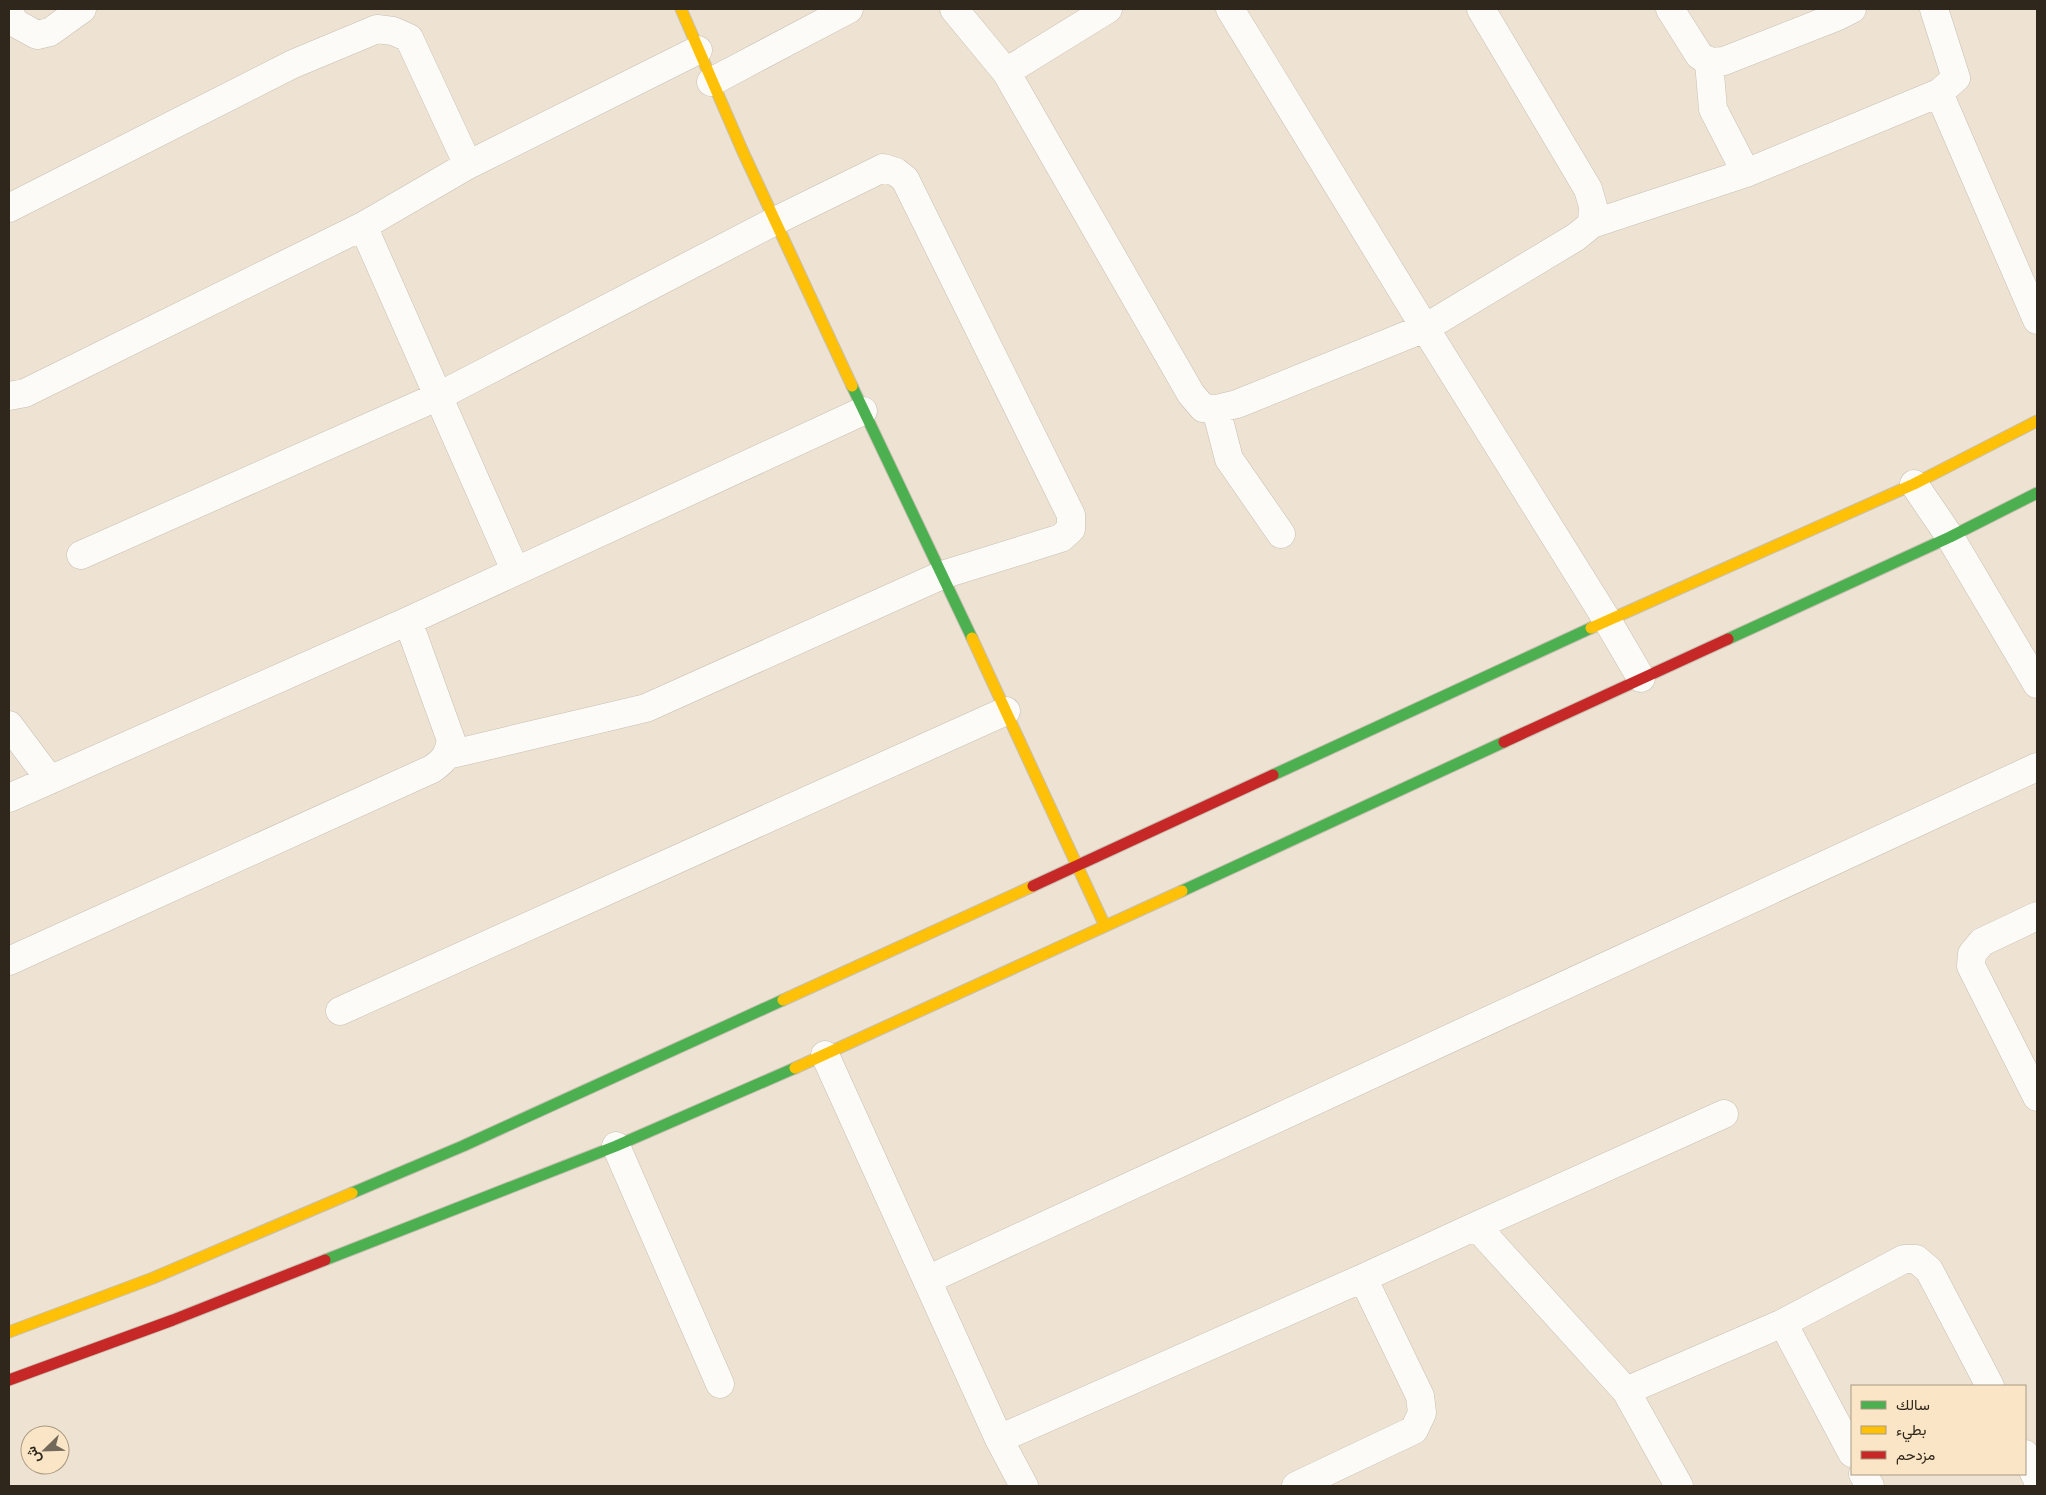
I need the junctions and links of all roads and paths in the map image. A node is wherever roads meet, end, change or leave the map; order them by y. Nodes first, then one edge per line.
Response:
1 (82, 9) edge
2 (681, 9) edge
3 (849, 9) edge
4 (954, 9) edge
5 (1108, 9) edge
6 (1230, 9) edge
7 (1481, 9) edge
8 (1670, 9) edge
9 (1934, 9) edge
10 (9, 12) edge
11 (1840, 12) edge
12 (378, 19) edge
13 (698, 50) junction
14 (1710, 62) junction
15 (1006, 72) junction
16 (710, 82) junction
17 (1939, 93) junction
18 (468, 165) junction
19 (1746, 173) junction
20 (10, 206) edge
21 (775, 221) junction
22 (1592, 224) junction
23 (363, 226) junction
24 (2037, 320) edge
25 (1425, 328) junction
26 (9, 396) edge
27 (439, 396) junction
28 (1216, 409) junction
29 (863, 411) junction
30 (2037, 421) edge
31 (1914, 484) junction
32 (2037, 493) edge
33 (1281, 534) dead end
34 (1950, 537) junction
35 (81, 555) dead end
36 (514, 570) junction
37 (942, 575) junction
38 (1607, 620) junction
39 (408, 621) junction
40 (1641, 678) junction
41 (2037, 684) edge
42 (1006, 711) junction
43 (9, 725) edge
44 (448, 755) junction
45 (2037, 768) edge
46 (50, 780) junction
47 (9, 798) edge
48 (1077, 866) junction
49 (2037, 916) edge
50 (1105, 926) junction
51 (9, 961) edge
52 (340, 1011) dead end
53 (825, 1055) junction
54 (2037, 1097) edge
55 (1724, 1114) dead end
56 (616, 1146) junction
57 (1476, 1226) junction
58 (1363, 1278) junction
59 (927, 1280) junction
60 (1783, 1323) junction
61 (9, 1332) edge
62 (9, 1380) edge
63 (720, 1384) dead end
64 (1989, 1385) edge
65 (1626, 1391) junction
66 (999, 1439) junction
67 (1851, 1452) edge
68 (2026, 1456) edge
69 (1864, 1475) edge
70 (2037, 1479) edge
71 (1024, 1486) edge
72 (1296, 1486) edge
73 (1679, 1486) edge
74 (1870, 1486) edge

1 - 10 street
2 - 13 street
3 - 16 street
4 - 15 street
5 - 15 street
6 - 25 street
7 - 22 street
8 - 14 street
9 - 17 street
11 - 14 street
12 - 18 street
12 - 20 street
13 - 16 street
13 - 18 street
14 - 19 street
15 - 28 street
16 - 21 street
17 - 19 street
17 - 24 street
18 - 23 street
19 - 22 street
21 - 27 street
21 - 29 street
21 - 37 street
22 - 25 street
23 - 26 street
23 - 27 street
25 - 28 street
25 - 38 street
27 - 35 street
27 - 36 street
28 - 33 street
29 - 36 street
29 - 37 street
30 - 31 street
31 - 34 street
31 - 38 street
32 - 34 street
34 - 40 street
34 - 41 street
36 - 39 street
37 - 42 street
37 - 44 street
38 - 40 street
38 - 48 street
39 - 44 street
39 - 46 street
40 - 50 street
42 - 48 street
42 - 52 street
43 - 46 street
44 - 51 street
45 - 59 street
46 - 47 street
48 - 50 street
48 - 61 street
49 - 54 street
50 - 53 street
53 - 56 street
53 - 59 street
55 - 57 street
56 - 62 street
56 - 63 street
57 - 58 street
57 - 65 street
58 - 66 street
58 - 72 street
59 - 66 street
60 - 64 street
60 - 65 street
60 - 67 street
65 - 73 street
66 - 71 street
68 - 70 street
69 - 74 street

